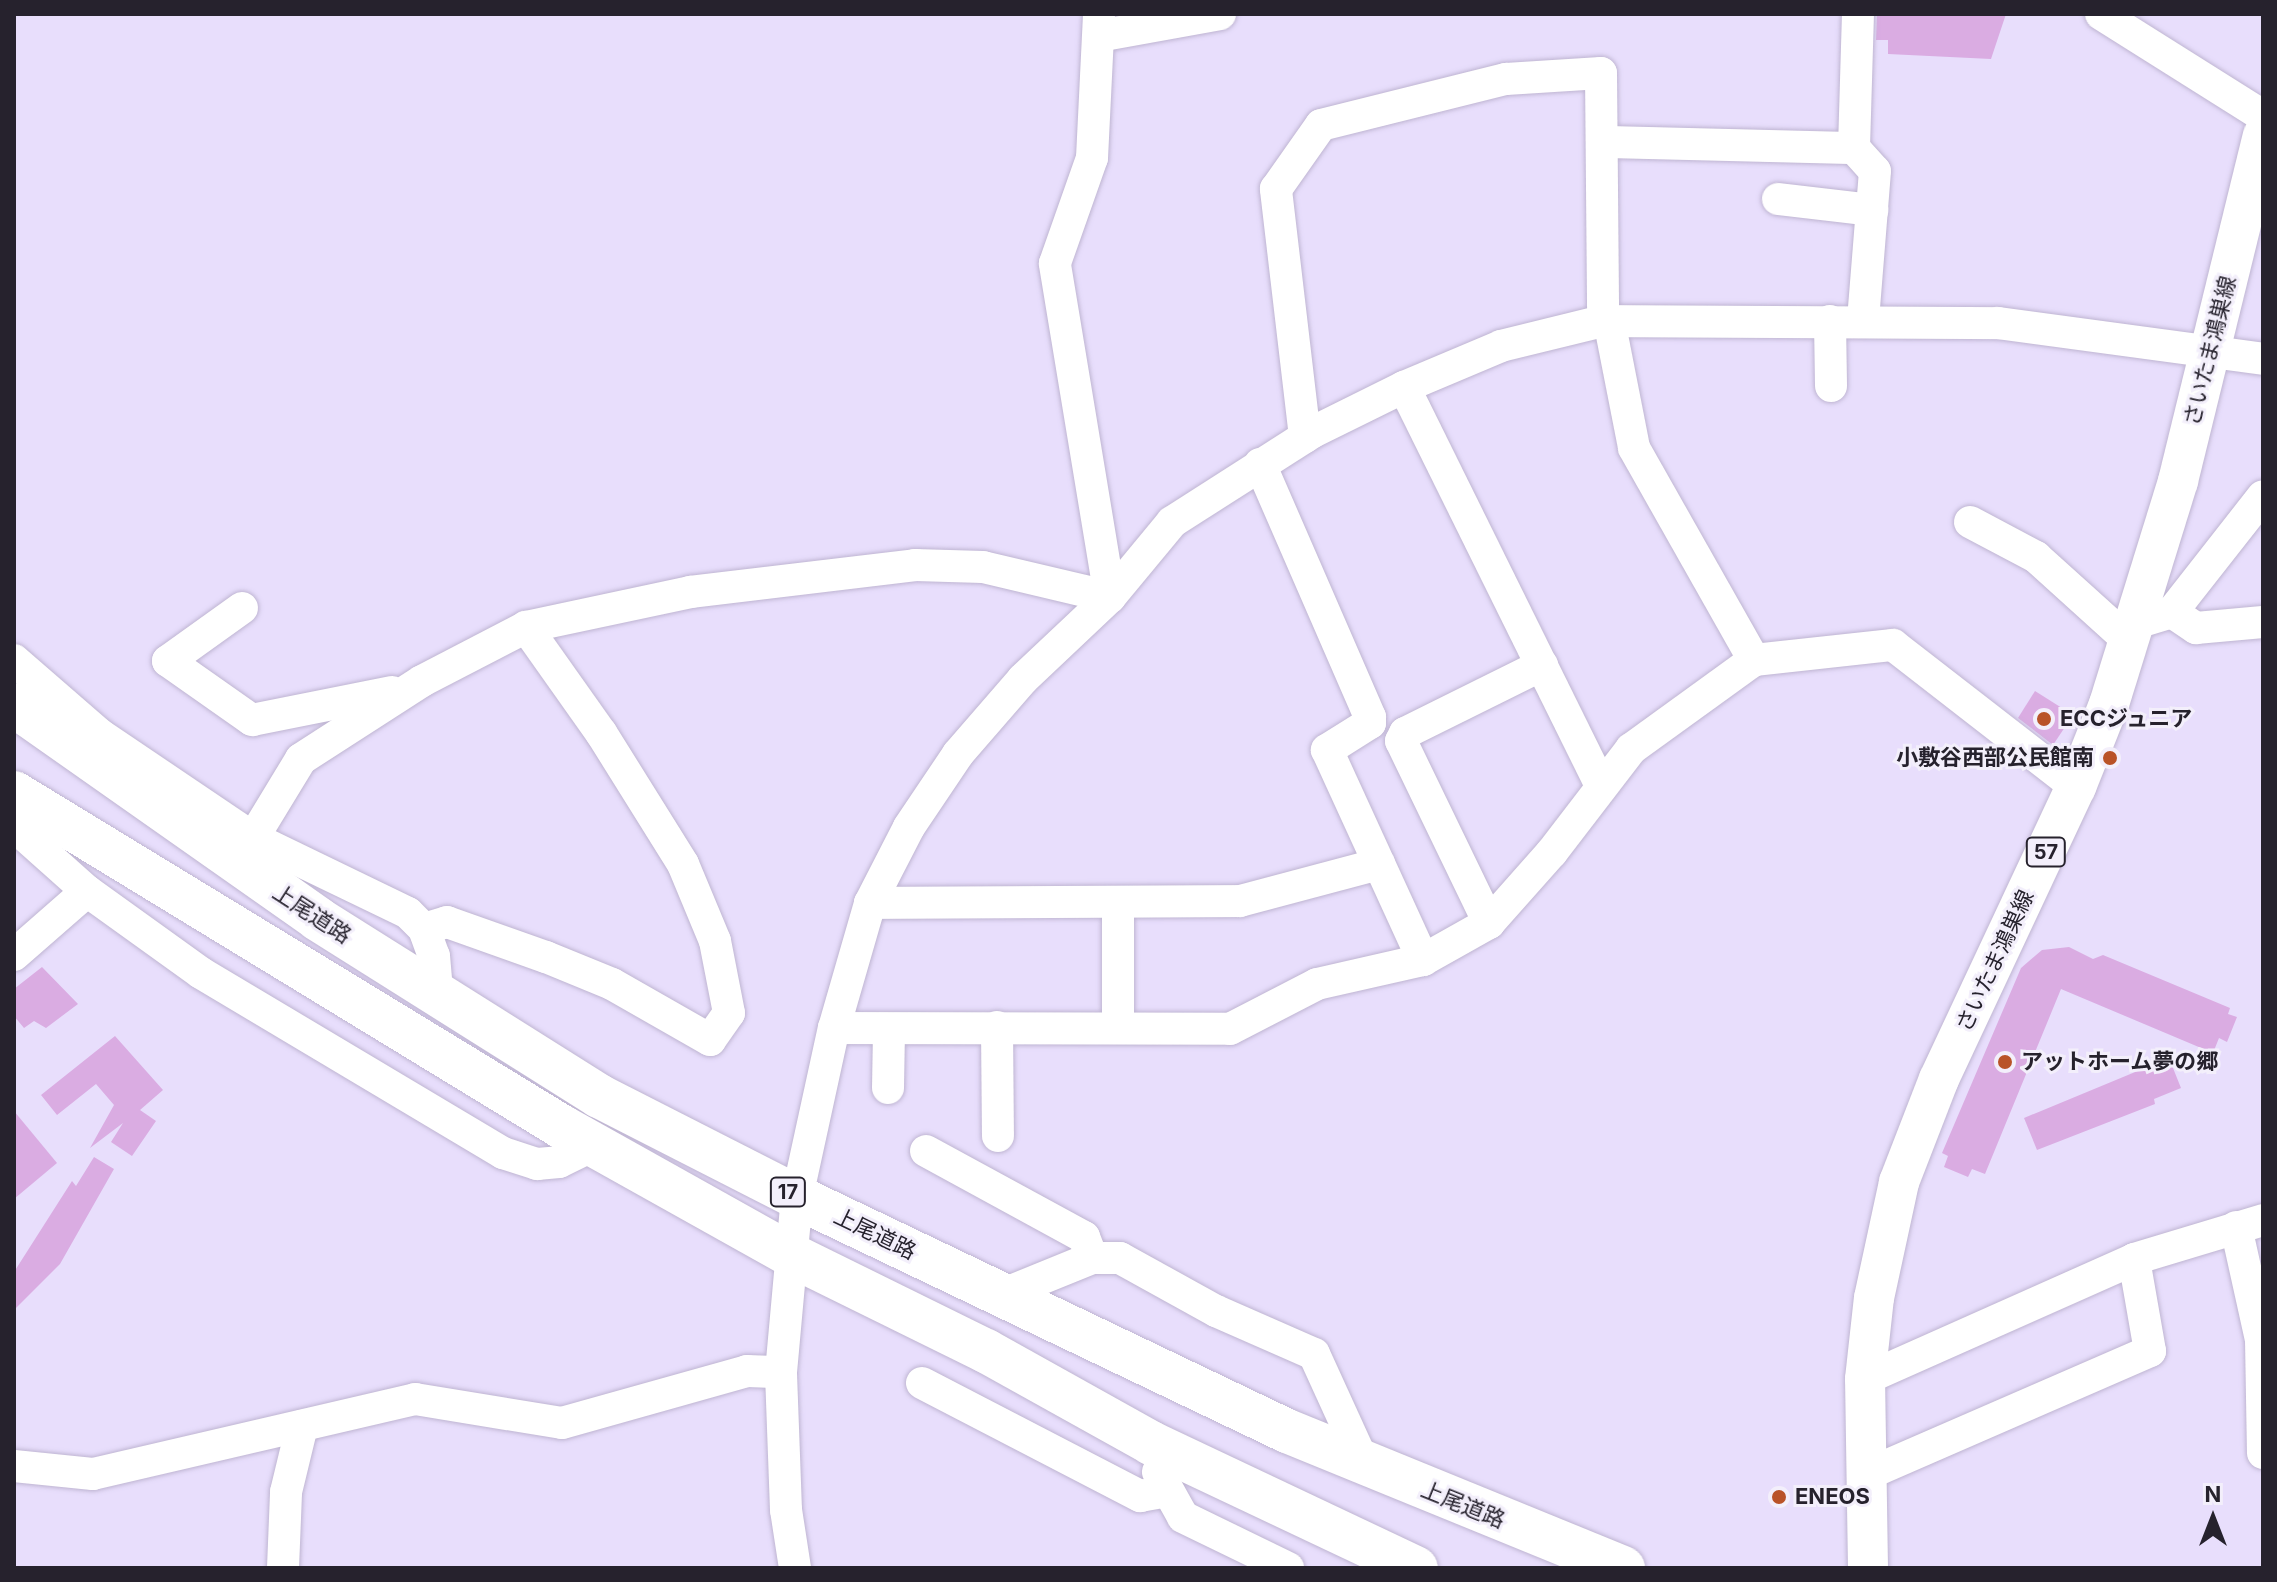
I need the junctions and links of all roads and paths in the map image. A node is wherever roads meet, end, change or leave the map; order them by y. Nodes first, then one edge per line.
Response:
1 (1220, 14) edge
2 (1858, 14) edge
3 (2101, 14) edge
4 (1099, 25) edge
5 (2263, 116) edge
6 (2263, 135) edge
7 (1604, 142) junction
8 (1854, 148) junction
9 (1778, 199) dead end
10 (1872, 210) junction
11 (1606, 320) junction
12 (1830, 321) junction
13 (1863, 321) junction
14 (2211, 350) junction
15 (2263, 359) edge
16 (1831, 386) dead end
17 (1404, 387) junction
18 (1305, 437) junction
19 (1260, 464) junction
20 (2263, 496) edge
21 (1970, 522) dead end
22 (1110, 597) junction
23 (242, 608) dead end
24 (2263, 622) edge
25 (2146, 626) junction
26 (526, 627) junction
27 (14, 660) edge
28 (1754, 660) junction
29 (1542, 665) junction
30 (411, 689) junction
31 (14, 705) edge
32 (1601, 785) junction
33 (2076, 787) junction
34 (14, 793) edge
35 (14, 826) edge
36 (253, 838) junction
37 (1379, 864) junction
38 (87, 891) junction
39 (1118, 902) junction
40 (870, 903) junction
41 (1489, 923) junction
42 (424, 929) junction
43 (14, 955) edge
44 (1423, 960) junction
45 (437, 992) junction
46 (1118, 1026) junction
47 (997, 1027) junction
48 (834, 1028) junction
49 (889, 1029) junction
50 (888, 1088) dead end
51 (998, 1136) dead end
52 (594, 1145) junction
53 (926, 1151) dead end
54 (797, 1197) junction
55 (2249, 1224) edge
56 (793, 1256) junction
57 (1092, 1258) junction
58 (2134, 1259) junction
59 (1001, 1295) junction
60 (2262, 1340) edge
61 (781, 1372) junction
62 (1865, 1379) junction
63 (922, 1383) dead end
64 (302, 1426) junction
65 (1151, 1443) junction
66 (2263, 1453) edge
67 (14, 1466) edge
68 (1365, 1466) junction
69 (1863, 1476) junction
70 (1167, 1491) junction
71 (283, 1568) edge
72 (795, 1568) edge
73 (1288, 1568) edge
74 (1416, 1568) edge
75 (1623, 1568) edge
76 (1868, 1568) edge

1 - 4 street
2 - 8 street
3 - 5 street
4 - 22 street
6 - 14 main road, さいたま鴻巣線 / 57
7 - 8 street
7 - 11 street
7 - 18 street
8 - 10 street
9 - 10 street
10 - 13 street
11 - 12 street
11 - 17 street
11 - 28 street
12 - 13 street
12 - 16 street
13 - 14 street
14 - 15 street
14 - 25 main road, さいたま鴻巣線 / 57
17 - 18 street
17 - 29 street
18 - 19 street
19 - 22 street
19 - 37 street
20 - 25 street
21 - 25 street
22 - 26 street
22 - 40 street
23 - 30 street
24 - 25 street
25 - 33 main road, さいたま鴻巣線 / 57
26 - 30 street
26 - 42 street
27 - 36 street
28 - 32 street
28 - 33 street
29 - 32 street
29 - 41 street
30 - 36 street
31 - 45 highway, 上尾道路 / 17
32 - 41 street
33 - 62 main road, さいたま鴻巣線 / 57
34 - 52 highway, 17
35 - 38 street
36 - 42 street
37 - 39 street
37 - 44 street
38 - 43 street
38 - 52 street
39 - 40 street
39 - 46 street
40 - 48 street
41 - 44 street
42 - 45 street
44 - 46 street
45 - 54 highway, 上尾道路 / 17
46 - 47 street
47 - 49 street
47 - 51 street
48 - 49 street
48 - 54 street
49 - 50 street
52 - 56 highway, 17
53 - 57 street
54 - 56 street
54 - 59 highway, 上尾道路 / 17
55 - 58 street
55 - 60 street
56 - 61 street
56 - 65 highway, 17
57 - 59 street
57 - 68 street
58 - 62 street
58 - 69 street
59 - 68 highway, 上尾道路 / 17
60 - 66 street
61 - 64 street
61 - 72 street
62 - 69 main road, さいたま鴻巣線 / 57
63 - 70 street
64 - 67 street
64 - 71 street
65 - 70 street
65 - 74 highway, 17
68 - 75 highway, 上尾道路 / 17
69 - 76 main road, さいたま鴻巣線 / 57
70 - 73 street

